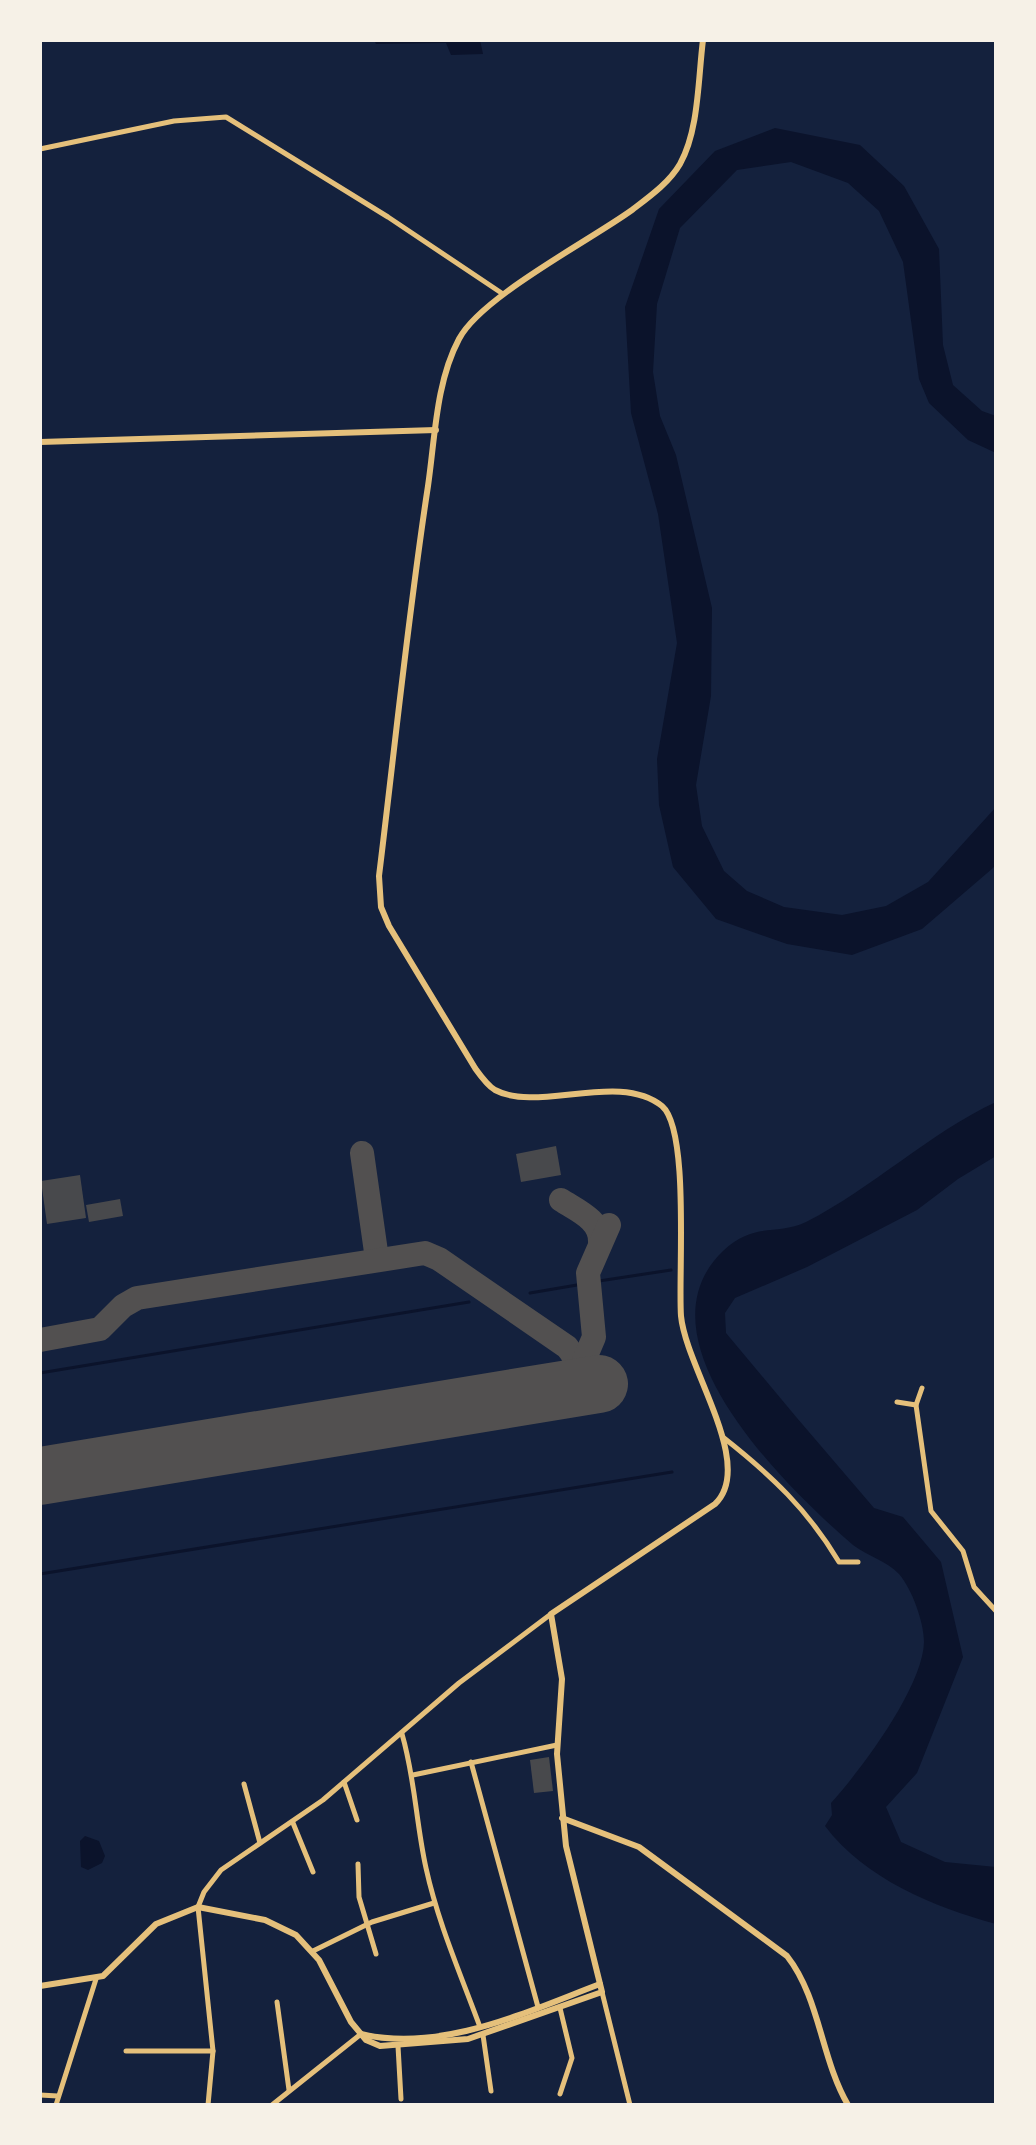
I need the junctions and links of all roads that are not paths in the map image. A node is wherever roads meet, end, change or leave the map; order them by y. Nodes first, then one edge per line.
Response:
1 (703, 40) edge
2 (40, 149) edge
3 (503, 294) junction
4 (436, 430) junction
5 (40, 442) edge
6 (922, 1388) dead end
7 (897, 1402) dead end
8 (916, 1405) junction
9 (723, 1438) junction
10 (858, 1562) dead end
11 (996, 1611) edge
12 (551, 1614) junction
13 (402, 1734) junction
14 (557, 1745) junction
15 (471, 1762) junction
16 (413, 1775) junction
17 (344, 1782) junction
18 (244, 1784) dead end
19 (562, 1818) junction
20 (357, 1820) dead end
21 (293, 1823) junction
22 (260, 1843) junction
23 (358, 1864) dead end
24 (313, 1872) dead end
25 (434, 1903) junction
26 (198, 1907) junction
27 (368, 1923) junction
28 (313, 1951) junction
29 (376, 1954) dead end
30 (96, 1979) junction
31 (600, 1984) junction
32 (40, 1986) edge
33 (602, 1992) junction
34 (277, 2002) dead end
35 (538, 2007) junction
36 (560, 2008) junction
37 (480, 2027) junction
38 (361, 2034) junction
39 (483, 2035) junction
40 (398, 2046) junction
41 (126, 2051) dead end
42 (213, 2051) junction
43 (289, 2091) junction
44 (491, 2091) dead end
45 (560, 2094) dead end
46 (40, 2095) edge
47 (58, 2096) junction
48 (401, 2099) dead end
49 (56, 2105) edge
50 (208, 2105) edge
51 (272, 2105) edge
52 (630, 2105) edge
53 (848, 2105) edge

1 - 3 street
2 - 3 street
3 - 4 street
4 - 5 street
4 - 9 street
6 - 8 street
7 - 8 street
8 - 11 street
9 - 10 street
9 - 12 street
12 - 13 street
12 - 14 street
13 - 16 street
13 - 17 street
14 - 15 street
14 - 19 street
15 - 16 street
15 - 35 street
16 - 25 street
17 - 20 street
17 - 21 street
18 - 22 street
19 - 31 street
19 - 53 street
21 - 22 street
21 - 24 street
22 - 26 street
23 - 27 street
25 - 27 street
25 - 37 street
26 - 28 street
26 - 30 street
26 - 42 street
27 - 28 street
27 - 29 street
28 - 38 street
30 - 32 street
30 - 47 street
31 - 33 street
31 - 35 street
33 - 36 street
33 - 52 street
34 - 43 street
35 - 37 street
36 - 39 street
36 - 45 street
37 - 38 street
37 - 39 street
38 - 40 street
38 - 43 street
39 - 40 street
39 - 44 street
40 - 48 street
41 - 42 street
42 - 50 street
43 - 51 street
46 - 47 street
47 - 49 street

